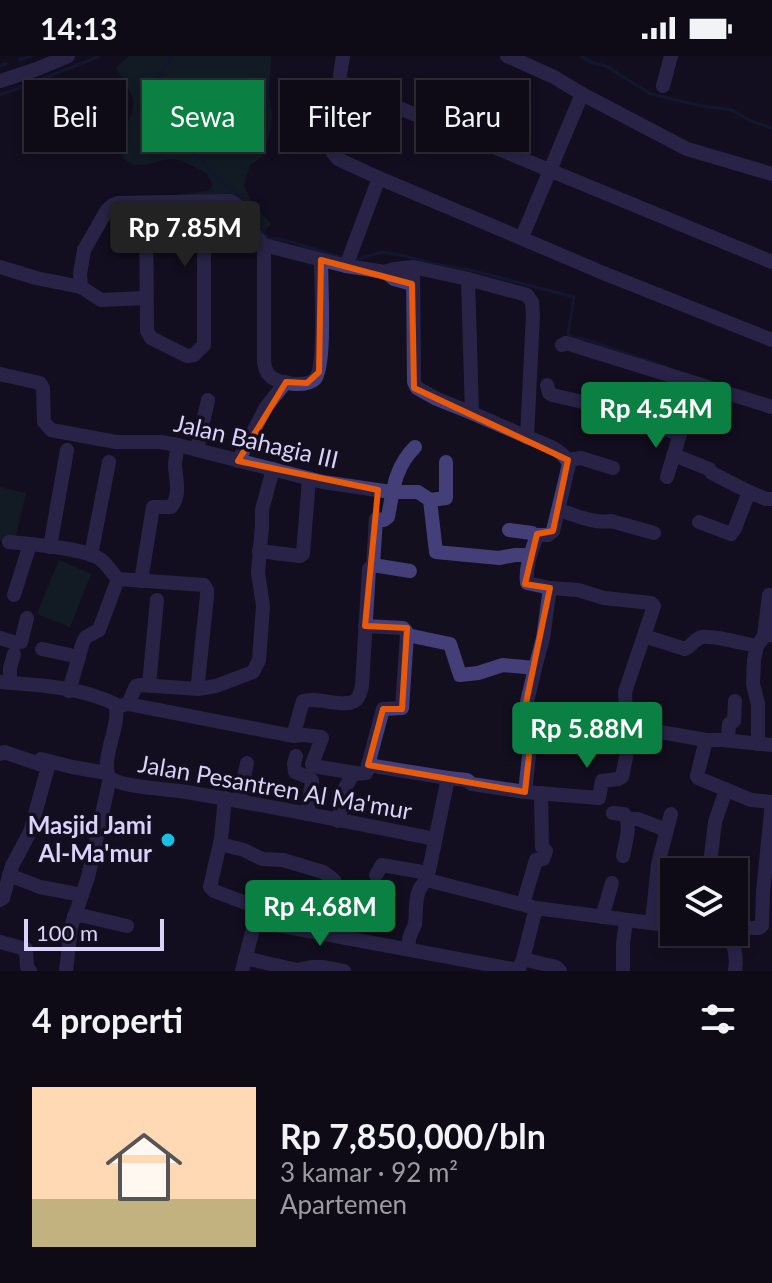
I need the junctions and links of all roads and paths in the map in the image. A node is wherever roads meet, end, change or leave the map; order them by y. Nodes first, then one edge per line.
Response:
1 (68, 56) edge
2 (343, 56) edge
3 (507, 56) edge
4 (671, 56) edge
5 (341, 80) edge
6 (0, 81) edge
7 (663, 86) dead end
8 (582, 94) junction
9 (400, 108) edge
10 (333, 152) edge
11 (551, 170) junction
12 (772, 174) edge
13 (379, 178) junction
14 (204, 203) junction
15 (146, 204) junction
16 (522, 237) junction
17 (264, 245) junction
18 (321, 260) junction
19 (772, 262) edge
20 (346, 266) junction
21 (0, 267) edge
22 (413, 267) junction
23 (385, 272) junction
24 (468, 279) junction
25 (412, 284) junction
26 (81, 287) junction
27 (145, 298) junction
28 (772, 340) edge
29 (562, 345) dead end
30 (0, 374) edge
31 (286, 382) junction
32 (698, 384) junction
33 (547, 385) dead end
34 (208, 400) dead end
35 (772, 407) edge
36 (472, 413) junction
37 (680, 434) junction
38 (527, 437) junction
39 (178, 445) junction
40 (415, 447) dead end
41 (197, 449) junction
42 (67, 450) dead end
43 (674, 455) junction
44 (568, 460) junction
45 (238, 461) junction
46 (109, 462) dead end
47 (446, 462) dead end
48 (613, 468) dead end
49 (273, 469) junction
50 (667, 477) dead end
51 (309, 479) junction
52 (391, 492) junction
53 (749, 492) junction
54 (772, 499) edge
55 (430, 500) junction
56 (559, 510) junction
57 (699, 522) dead end
58 (509, 530) dead end
59 (654, 533) dead end
60 (536, 539) junction
61 (9, 542) dead end
62 (30, 544) junction
63 (50, 547) junction
64 (259, 551) junction
65 (91, 555) junction
66 (530, 555) junction
67 (373, 565) junction
68 (410, 571) dead end
69 (118, 579) junction
70 (141, 581) junction
71 (550, 588) junction
72 (14, 595) dead end
73 (769, 595) dead end
74 (157, 600) dead end
75 (27, 618) dead end
76 (365, 626) junction
77 (407, 635) junction
78 (644, 636) junction
79 (0, 638) edge
80 (764, 639) edge
81 (42, 649) dead end
82 (14, 654) dead end
83 (79, 657) junction
84 (535, 668) junction
85 (5, 682) edge
86 (198, 682) dead end
87 (149, 685) junction
88 (69, 691) junction
89 (735, 701) dead end
90 (122, 705) junction
91 (632, 727) junction
92 (293, 736) junction
93 (706, 740) junction
94 (728, 740) junction
95 (765, 744) edge
96 (7, 754) edge
97 (296, 756) dead end
98 (247, 763) dead end
99 (362, 769) junction
100 (109, 775) junction
101 (444, 778) junction
102 (726, 790) junction
103 (525, 792) junction
104 (541, 793) junction
105 (232, 799) junction
106 (772, 802) edge
107 (307, 814) junction
108 (671, 814) dead end
109 (338, 821) junction
110 (666, 830) junction
111 (435, 839) junction
112 (220, 844) junction
113 (623, 856) dead end
114 (711, 858) edge
115 (9, 875) junction
116 (376, 875) dead end
117 (427, 877) junction
118 (768, 879) edge
119 (612, 883) dead end
120 (82, 895) junction
121 (0, 900) edge
122 (529, 906) junction
123 (74, 916) junction
124 (602, 917) junction
125 (626, 920) junction
126 (255, 921) junction
127 (652, 923) junction
128 (660, 924) edge
129 (127, 926) dead end
130 (748, 928) edge
131 (322, 935) junction
132 (0, 942) edge
133 (734, 946) edge
134 (409, 949) junction
135 (243, 964) edge
136 (458, 965) edge
137 (520, 967) edge
138 (30, 971) edge
139 (66, 971) edge
140 (344, 971) edge
141 (560, 971) edge
142 (623, 971) edge
143 (735, 971) edge

1 - 6 street
2 - 5 street
3 - 8 street
4 - 7 street
8 - 11 street
8 - 12 street
9 - 11 street
10 - 13 street
11 - 16 street
11 - 19 street
13 - 16 street
13 - 20 street
14 - 15 street
14 - 17 street
14 - 27 street
15 - 26 street
15 - 27 street
16 - 28 street
17 - 18 street
17 - 31 street
18 - 20 street
18 - 31 street
20 - 23 street
21 - 26 street
22 - 23 street
22 - 24 street
22 - 25 street
23 - 25 street
24 - 36 street
24 - 38 street
25 - 36 street
26 - 27 street
29 - 32 street
30 - 39 street, Jalan Bahagia III
31 - 45 street
32 - 35 street
32 - 37 street
33 - 37 street
34 - 41 street
36 - 38 street
37 - 43 street
38 - 44 street
39 - 41 street, Jalan Bahagia III
39 - 70 street
40 - 52 street
41 - 45 street, Jalan Bahagia III
42 - 63 street
43 - 50 street
43 - 53 street
44 - 48 street
44 - 56 street
45 - 49 street, Jalan Bahagia III
46 - 65 street
47 - 55 street
49 - 51 street, Jalan Bahagia III
49 - 64 street
51 - 52 street, Jalan Bahagia III
51 - 64 street
52 - 55 street, Jalan Bahagia III
52 - 67 street
53 - 54 street
53 - 57 street
55 - 66 street
56 - 59 street
56 - 60 street
58 - 60 street
60 - 66 street
61 - 62 street
62 - 63 street
62 - 72 street
63 - 65 street
64 - 87 street
65 - 69 street
66 - 71 street
67 - 68 street
67 - 76 street
69 - 70 street
69 - 83 street
70 - 86 street
71 - 78 street
71 - 84 street
73 - 80 street
74 - 87 street
75 - 79 street
76 - 77 street
76 - 92 street
77 - 84 street
77 - 99 street
78 - 80 street
78 - 91 street
80 - 95 street
81 - 83 street
82 - 85 street
83 - 88 street
84 - 103 street
85 - 88 street
87 - 90 street
88 - 90 street
89 - 94 street
90 - 92 street
90 - 100 street, Jalan Pesantren Al Ma'mur
91 - 93 street
91 - 104 street
92 - 99 street
93 - 94 street
93 - 102 street
94 - 95 street
96 - 100 street
96 - 115 street
97 - 107 street
98 - 105 street
99 - 101 street
99 - 109 street
100 - 105 street, Jalan Pesantren Al Ma'mur
100 - 120 street
101 - 103 street
101 - 111 street
102 - 106 street
102 - 114 street
103 - 104 street
104 - 122 street
105 - 107 street, Jalan Pesantren Al Ma'mur
105 - 112 street
106 - 118 street
107 - 109 street, Jalan Pesantren Al Ma'mur
108 - 110 street
109 - 111 street, Jalan Pesantren Al Ma'mur
110 - 113 street
110 - 127 street
111 - 117 street
112 - 126 street
112 - 131 street
115 - 120 street
115 - 121 street
116 - 117 street
117 - 122 street
117 - 134 street
118 - 130 street
119 - 124 street
120 - 123 street
122 - 124 street
122 - 137 street
123 - 129 street
123 - 139 street
124 - 125 street
125 - 127 street
125 - 142 street
126 - 131 street
126 - 135 street
127 - 128 street
131 - 134 street
132 - 138 street
133 - 143 street
134 - 136 street
135 - 140 street
136 - 137 street
137 - 141 street

